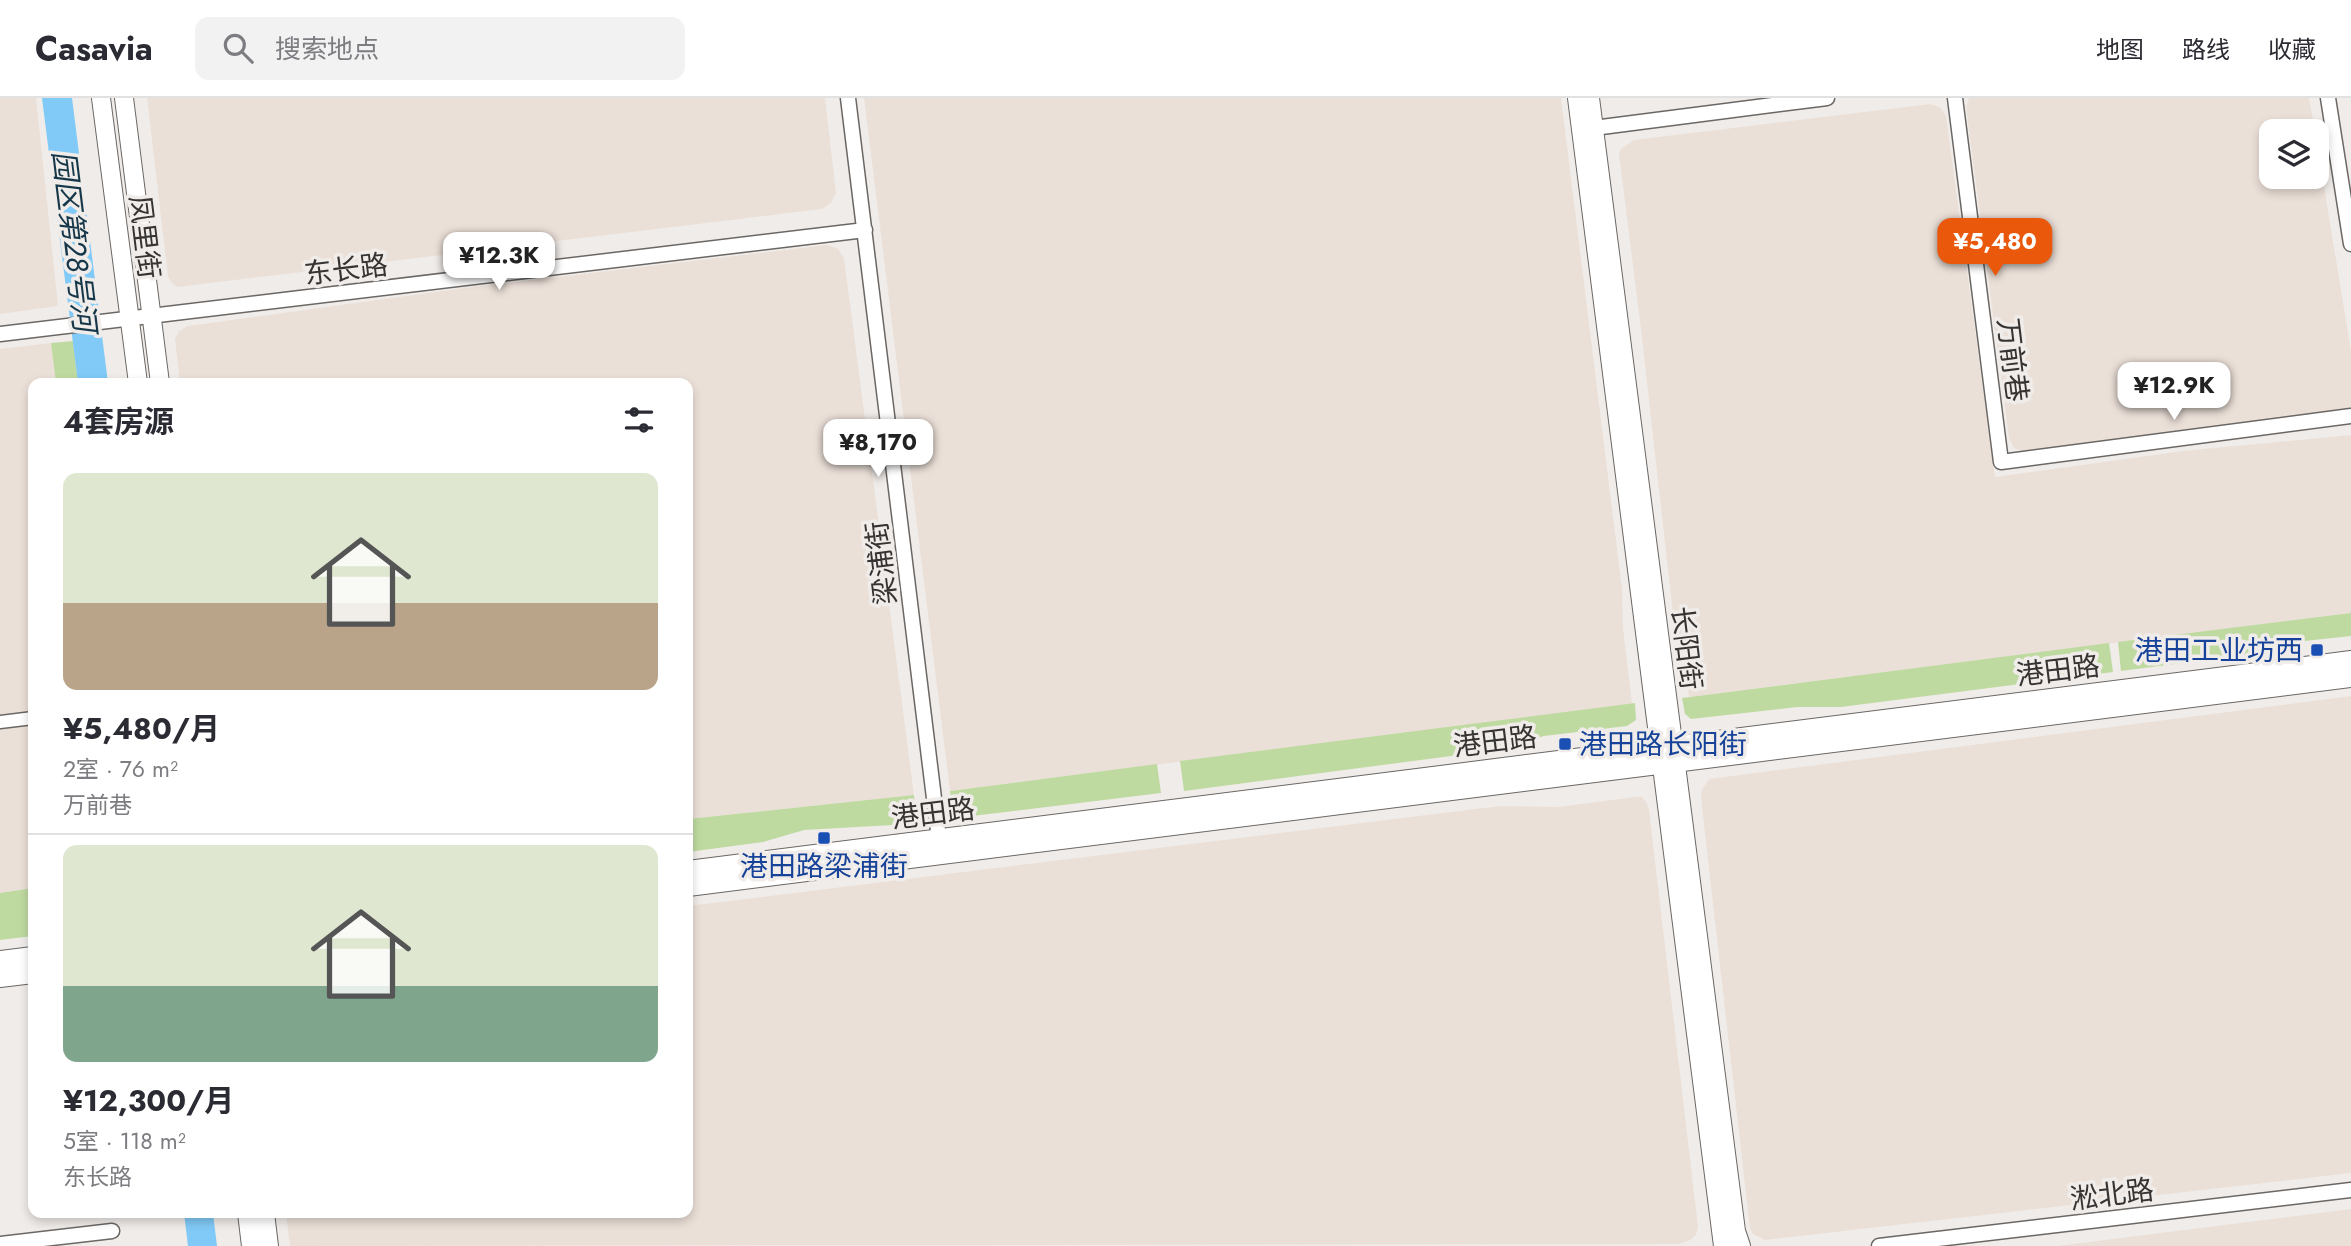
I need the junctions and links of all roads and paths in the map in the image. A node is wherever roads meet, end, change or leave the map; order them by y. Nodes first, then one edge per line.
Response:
1 (101, 98) edge
2 (124, 98) edge
3 (848, 98) edge
4 (1577, 98) edge
5 (1590, 98) edge
6 (1827, 98) edge
7 (1955, 98) edge
8 (2328, 98) edge
9 (1588, 129) junction
10 (865, 230) junction
11 (2351, 244) edge
12 (152, 317) junction
13 (129, 320) junction
14 (0, 334) edge
15 (137, 378) edge
16 (159, 378) edge
17 (2351, 416) edge
18 (2351, 660) edge
19 (2351, 678) edge
20 (28, 719) edge
21 (0, 722) edge
22 (1667, 755) junction
23 (940, 847) junction
24 (693, 870) edge
25 (693, 886) edge
26 (28, 957) edge
27 (0, 960) edge
28 (28, 975) edge
29 (0, 978) edge
30 (2351, 1190) edge
31 (248, 1218) edge
32 (266, 1218) edge
33 (112, 1230) dead end
34 (0, 1244) edge
35 (251, 1246) edge
36 (270, 1246) edge
37 (1723, 1246) edge
38 (1741, 1246) edge
39 (1879, 1246) edge

1 - 13 main road, 凤里街
2 - 12 main road, 凤里街
3 - 10 street, 梁浦街
4 - 9 main road, 长阳街
5 - 9 main road, 长阳街
6 - 9 street
7 - 17 street, 万前巷
8 - 11 street
9 - 22 main road, 长阳街
10 - 12 street, 东长路
10 - 23 street, 梁浦街
12 - 13 street, 东长路
12 - 16 main road, 凤里街
13 - 14 street, 东长路
13 - 15 main road, 凤里街
18 - 22 main road, 港田路
19 - 22 main road, 港田路
20 - 21 street
22 - 23 main road, 港田路
22 - 37 main road, 长阳街
22 - 38 main road, 长阳街
23 - 24 main road, 港田路
23 - 25 main road, 港田路
26 - 27 main road
28 - 29 main road
30 - 39 street, 淞北路
31 - 35 main road
32 - 36 main road
33 - 34 street

